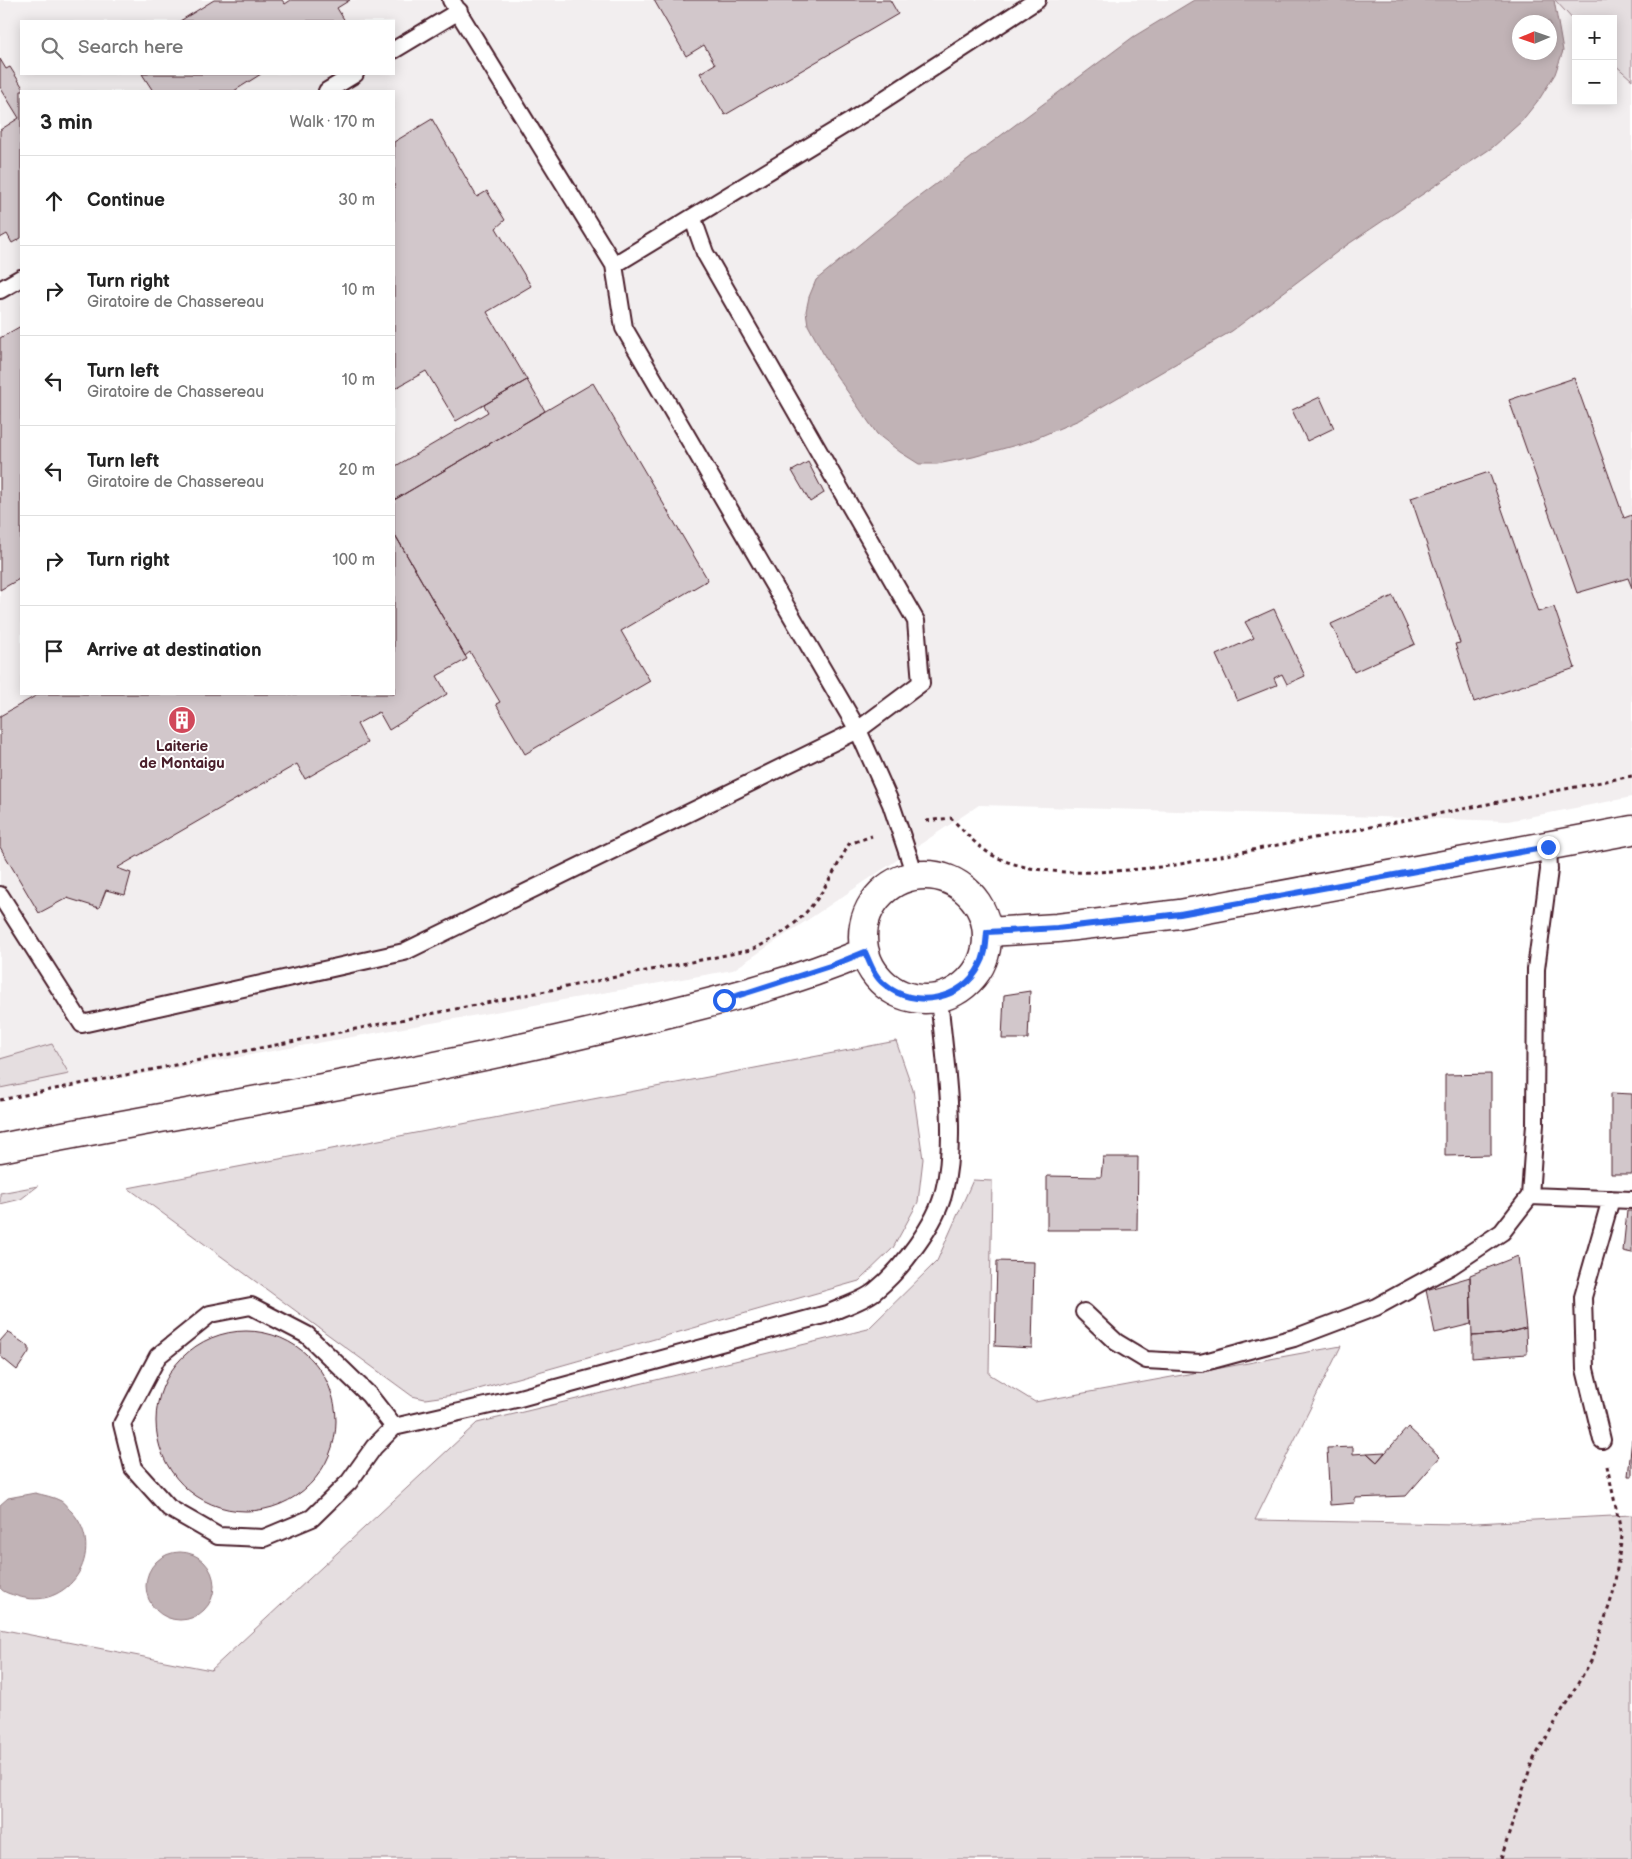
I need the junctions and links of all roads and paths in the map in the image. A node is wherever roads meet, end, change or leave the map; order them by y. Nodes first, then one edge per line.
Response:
1 (1037, 0) edge
2 (455, 5) edge
3 (395, 49) edge
4 (354, 75) edge
5 (329, 90) edge
6 (693, 219) junction
7 (614, 265) junction
8 (20, 279) edge
9 (0, 290) edge
10 (858, 730) junction
11 (1632, 776) edge
12 (898, 827) junction
13 (1632, 830) edge
14 (1548, 847) junction
15 (915, 875) junction
16 (0, 896) edge
17 (987, 932) junction
18 (865, 952) junction
19 (939, 998) junction
20 (0, 1100) edge
21 (0, 1148) edge
22 (1530, 1196) junction
23 (1611, 1199) junction
24 (1632, 1200) edge
25 (1084, 1312) dead end
26 (394, 1427) junction
27 (1602, 1440) joint
28 (1502, 1859) edge

1 - 6 lane
2 - 3 lane
2 - 7 lane
4 - 5 lane
6 - 7 lane
6 - 10 lane
7 - 10 lane
8 - 9 lane
10 - 12 lane
10 - 16 lane
11 - 12 path
12 - 15 lane
12 - 20 path
13 - 14 main road
14 - 17 main road
14 - 22 lane
15 - 17 main road
15 - 18 main road
17 - 19 main road
18 - 19 main road
18 - 21 main road
19 - 26 lane
22 - 23 lane
22 - 25 lane
23 - 24 lane
23 - 27 lane
26 - 26 lane
27 - 28 path

